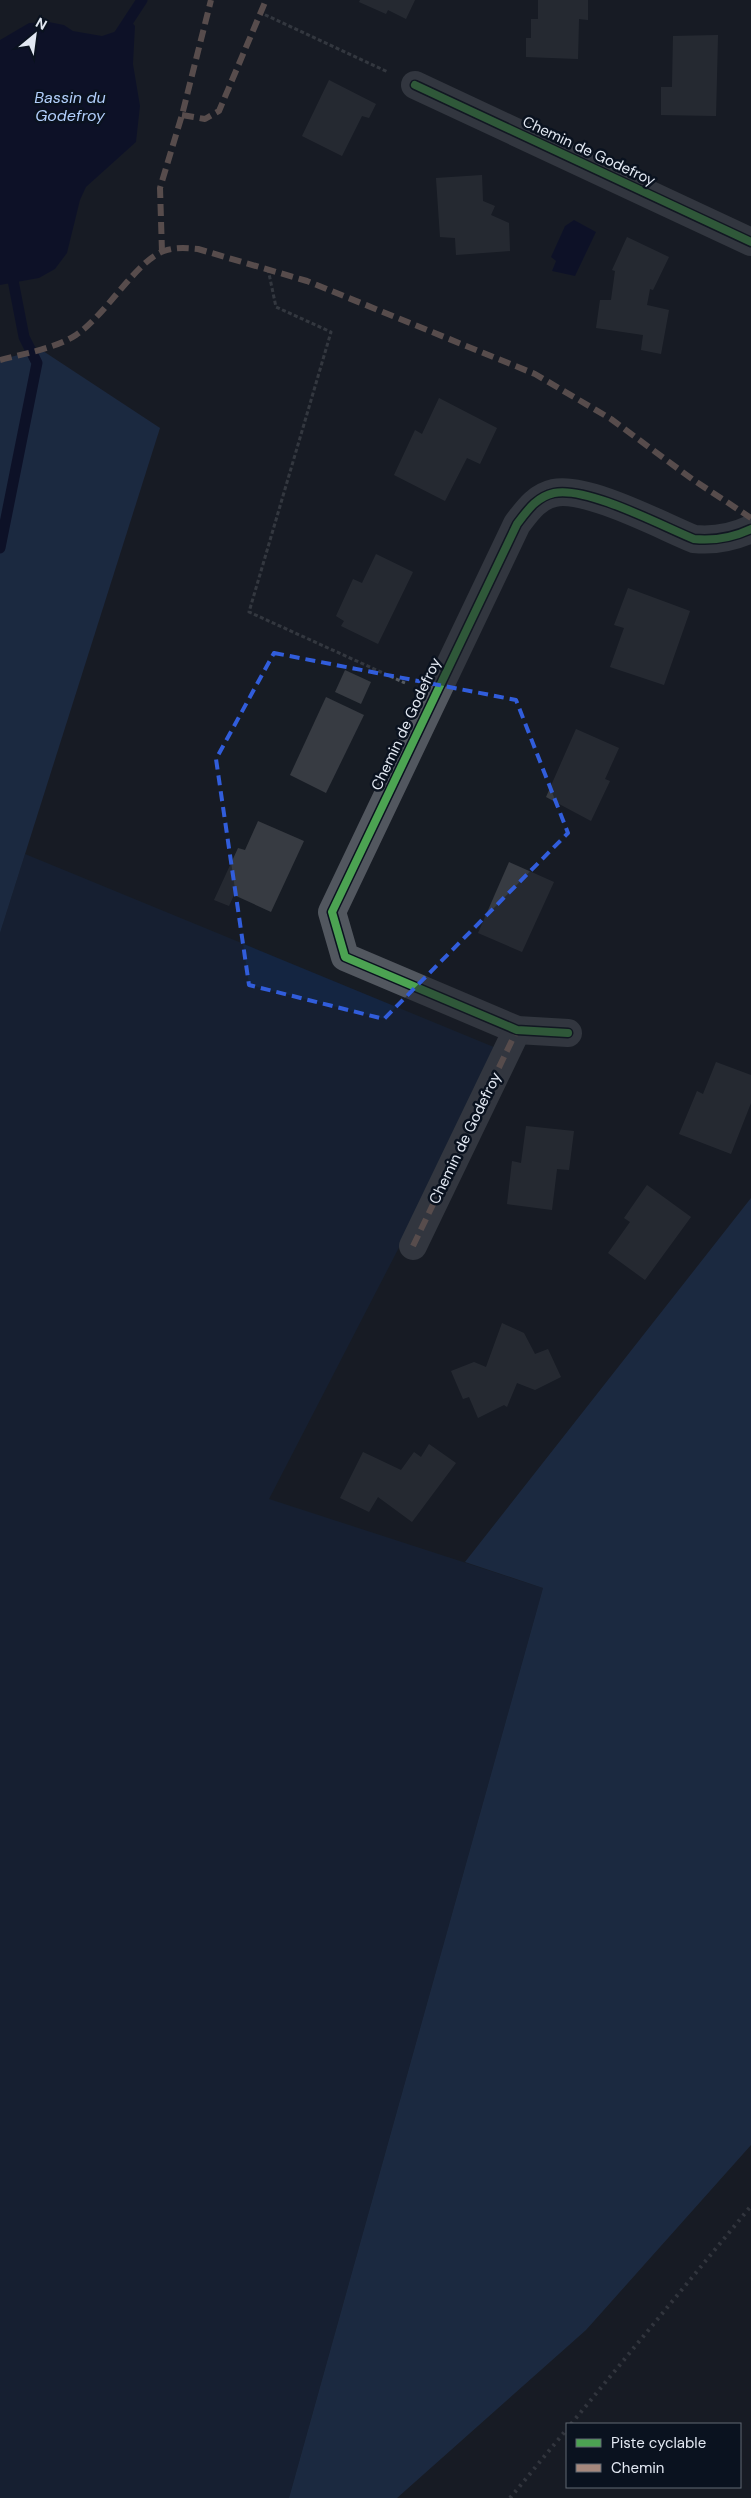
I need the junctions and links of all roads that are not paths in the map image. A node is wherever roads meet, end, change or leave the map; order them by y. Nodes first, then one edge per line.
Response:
1 (415, 85) road end
2 (751, 242) edge
3 (751, 529) edge
4 (517, 1030) junction
5 (568, 1033) dead end
6 (413, 1246) dead end

1 - 2 street, Chemin de Godefroy
3 - 4 street, Chemin de Godefroy
4 - 5 street, Chemin de Godefroy
4 - 6 street, Chemin de Godefroy

